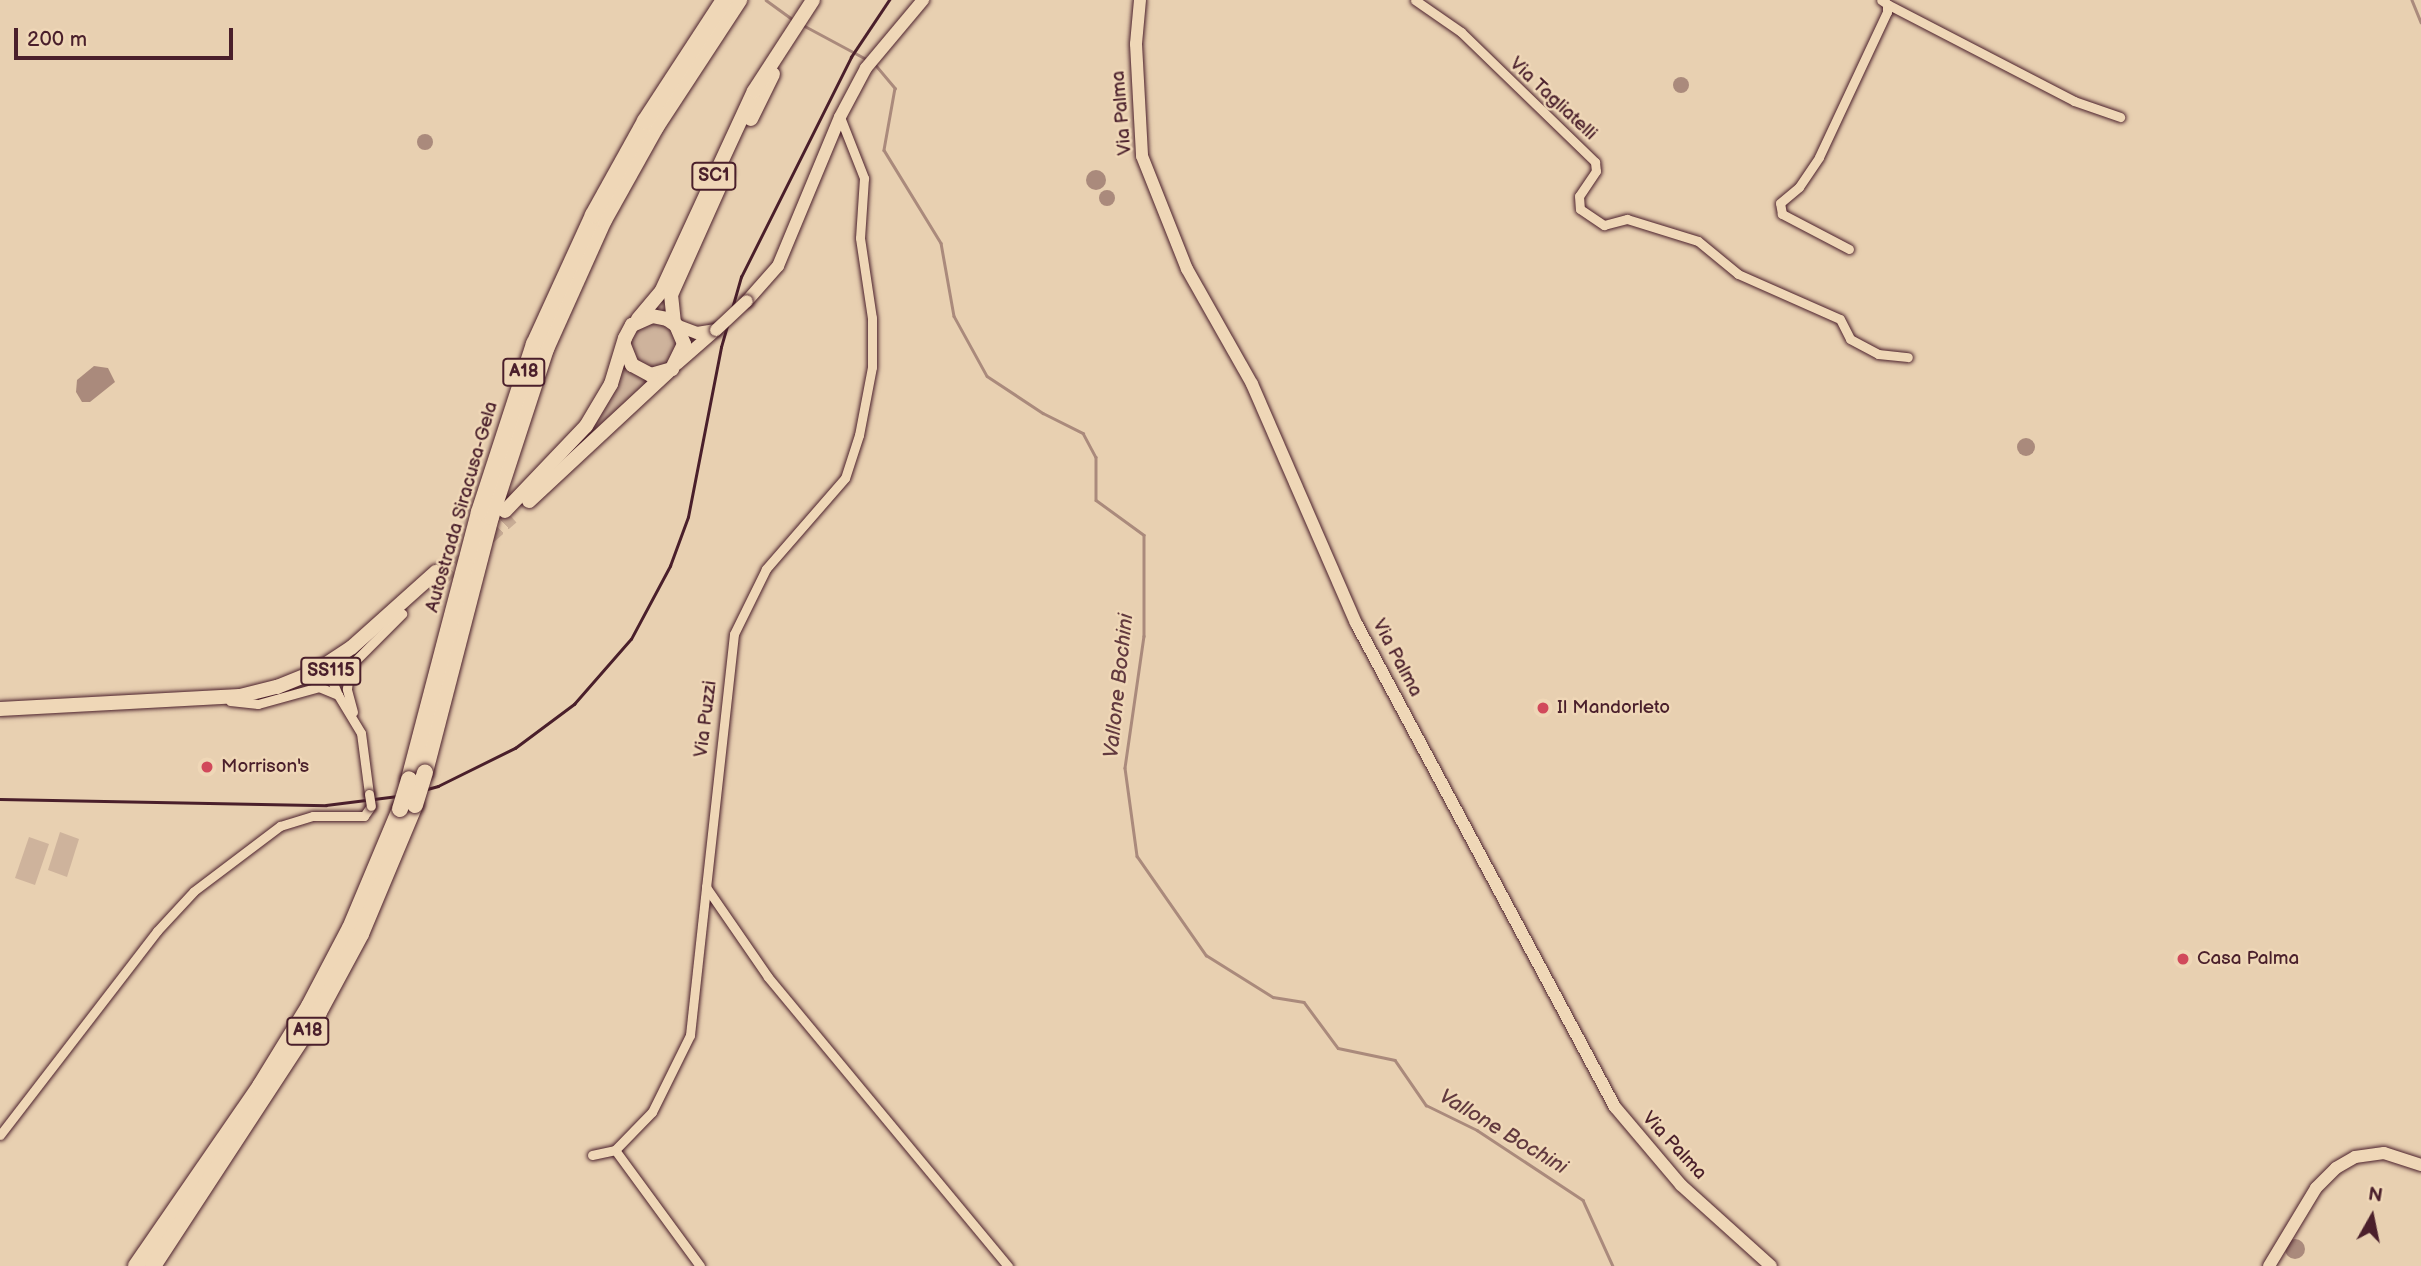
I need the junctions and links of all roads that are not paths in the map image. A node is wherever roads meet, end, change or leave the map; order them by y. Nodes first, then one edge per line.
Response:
1 (724, 0) edge
2 (739, 0) edge
3 (813, 0) edge
4 (923, 0) edge
5 (1140, 0) edge
6 (1415, 0) edge
7 (1884, 2) edge
8 (792, 32) junction
9 (840, 117) junction
10 (2120, 117) dead end
11 (1850, 249) dead end
12 (637, 320) junction
13 (675, 324) junction
14 (716, 330) junction
15 (624, 345) junction
16 (1908, 357) dead end
17 (675, 366) junction
18 (402, 614) junction
19 (383, 621) junction
20 (330, 671) junction
21 (277, 687) junction
22 (343, 692) junction
23 (193, 698) junction
24 (226, 701) junction
25 (0, 709) edge
26 (407, 807) junction
27 (706, 887) junction
28 (0, 1135) edge
29 (615, 1150) junction
30 (592, 1155) dead end
31 (2421, 1165) edge
32 (165, 1236) junction
33 (136, 1266) edge
34 (153, 1266) edge
35 (699, 1266) edge
36 (1008, 1266) edge
37 (1771, 1266) edge
38 (2269, 1266) edge

1 - 26 highway, Autostrada Siracusa-Gela / A18, bridge
2 - 26 highway, Autostrada Siracusa-Gela / A18, bridge
3 - 8 main road
4 - 9 street
5 - 37 street, Via Palma
6 - 16 street, Via Tagliatelli
7 - 10 street
7 - 11 street
8 - 12 main road, SC1
8 - 13 main road, SC1
9 - 14 street, bridge
9 - 27 street, Via Puzzi
12 - 13 main road
12 - 15 main road
13 - 14 street
13 - 17 main road
14 - 17 street
15 - 17 main road
15 - 17 main road
18 - 19 main road, SS115
18 - 20 main road, SS115
18 - 22 street
19 - 20 street
19 - 21 main road, SS115
20 - 21 street
20 - 22 street
20 - 24 main road, SS115
21 - 23 main road, SS115
22 - 24 street
22 - 28 street, bridge
23 - 24 main road, SS115
23 - 25 main road, SS115
26 - 32 highway, A18
27 - 29 street, Via Puzzi
27 - 36 street
29 - 30 street
29 - 35 street
31 - 38 street
32 - 33 highway, A18
32 - 34 highway, A18

